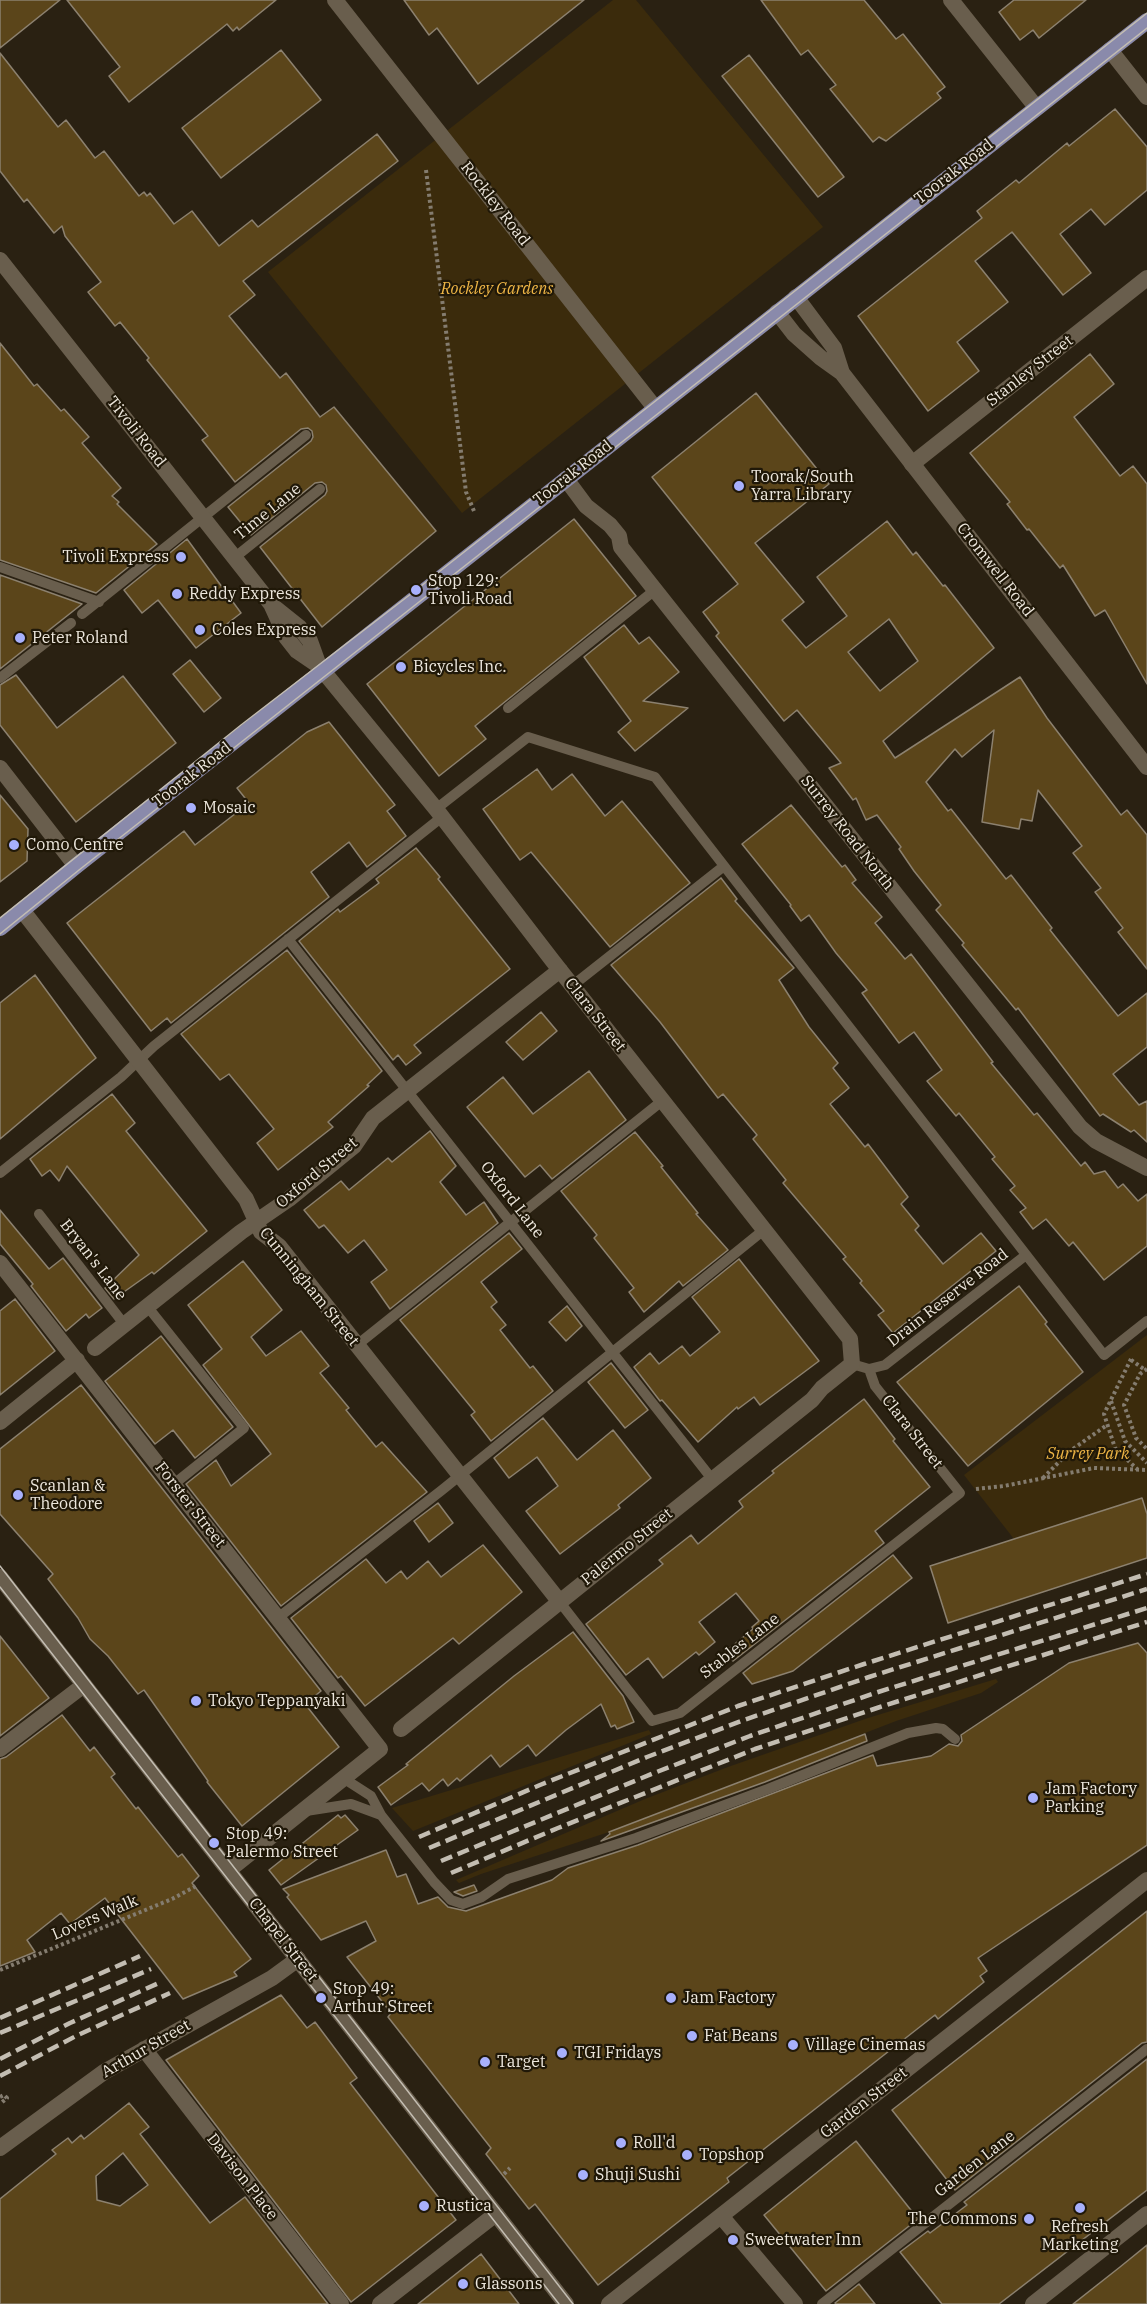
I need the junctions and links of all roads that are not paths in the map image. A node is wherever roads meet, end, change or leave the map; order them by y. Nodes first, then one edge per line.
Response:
1 (335, 0) edge
2 (951, 0) edge
3 (1147, 21) edge
4 (1110, 50) junction
5 (1147, 97) edge
6 (1036, 107) junction
7 (0, 260) edge
8 (1147, 278) edge
9 (796, 297) junction
10 (777, 312) junction
11 (842, 373) junction
12 (656, 408) junction
13 (306, 435) dead end
14 (912, 464) junction
15 (566, 479) junction
16 (320, 489) dead end
17 (202, 516) junction
18 (234, 558) junction
19 (0, 567) edge
20 (655, 590) junction
21 (99, 602) junction
22 (82, 614) dead end
23 (71, 623) dead end
24 (321, 669) junction
25 (0, 678) edge
26 (508, 708) dead end
27 (1145, 761) edge
28 (0, 768) edge
29 (439, 813) junction
30 (76, 866) junction
31 (724, 866) junction
32 (22, 910) junction
33 (0, 928) edge
34 (288, 939) junction
35 (560, 970) junction
36 (572, 986) junction
37 (139, 1061) junction
38 (408, 1090) junction
39 (662, 1101) junction
40 (1147, 1168) edge
41 (0, 1173) edge
42 (39, 1214) dead end
43 (256, 1222) junction
44 (511, 1223) junction
45 (765, 1229) junction
46 (1026, 1255) junction
47 (0, 1263) edge
48 (147, 1306) junction
49 (1147, 1321) edge
50 (124, 1324) junction
51 (357, 1345) junction
52 (95, 1348) dead end
53 (613, 1352) junction
54 (77, 1360) junction
55 (852, 1364) junction
56 (869, 1369) junction
57 (0, 1422) edge
58 (458, 1476) junction
59 (712, 1479) junction
60 (174, 1484) junction
61 (960, 1493) joint
62 (0, 1577) edge
63 (559, 1601) junction
64 (279, 1617) junction
65 (84, 1685) junction
66 (401, 1729) dead end
67 (955, 1739) dead end
68 (0, 1749) edge
69 (343, 1778) junction
70 (301, 1812) junction
71 (381, 1815) junction
72 (229, 1870) junction
73 (1147, 1880) edge
74 (298, 1959) junction
75 (144, 2049) junction
76 (1147, 2049) edge
77 (0, 2148) edge
78 (496, 2214) junction
79 (1147, 2214) edge
80 (721, 2216) junction
81 (341, 2304) edge
82 (380, 2304) edge
83 (566, 2304) edge
84 (609, 2304) edge
85 (795, 2304) edge
86 (822, 2304) edge
87 (1033, 2304) edge

1 - 12 street, Rockley Road
2 - 6 street
3 - 4 main road, Toorak Road
4 - 5 street
4 - 6 main road, Toorak Road
6 - 9 main road, Toorak Road
7 - 17 street, Tivoli Road
8 - 14 street, Stanley Street
9 - 10 main road, Toorak Road
9 - 11 street, Cromwell Road
10 - 11 street, Cromwell Road
10 - 12 main road, Toorak Road
11 - 14 street, Cromwell Road
12 - 15 main road, Toorak Road
13 - 17 lane
14 - 27 street, Cromwell Road
15 - 20 street, Surrey Road North
15 - 24 main road, Toorak Road
16 - 18 lane, Time Lane
17 - 18 street, Tivoli Road
17 - 21 lane
18 - 24 street, Tivoli Road
19 - 21 lane
20 - 26 lane
20 - 40 street, Surrey Road North
21 - 22 lane
23 - 25 lane
24 - 29 street, Clara Street
24 - 30 main road, Toorak Road
28 - 30 street
29 - 31 lane
29 - 34 lane
29 - 35 street, Clara Street
30 - 32 main road, Toorak Road
31 - 36 lane
31 - 46 lane
32 - 33 main road, Toorak Road
32 - 37 street, Cunningham Street
34 - 37 lane
34 - 38 lane, Oxford Lane
35 - 36 street, Clara Street
35 - 38 street, Oxford Street
36 - 39 street, Clara Street
37 - 41 lane
37 - 43 street, Cunningham Street
38 - 43 street, Oxford Street
38 - 44 lane, Oxford Lane
39 - 44 lane
39 - 45 street, Clara Street
42 - 50 lane, Bryan's Lane
43 - 48 street, Oxford Street
43 - 51 street, Cunningham Street
44 - 51 lane
44 - 53 lane, Oxford Lane
45 - 53 lane
45 - 55 street, Clara Street
46 - 49 lane, Drain Reserve Road
46 - 56 lane, Drain Reserve Road
47 - 54 street, Forster Street
48 - 50 street, Oxford Street
48 - 60 lane
50 - 52 street, Oxford Street
51 - 58 street, Cunningham Street
53 - 58 lane
53 - 59 lane, Oxford Lane
54 - 57 street
54 - 60 street, Forster Street
55 - 56 lane
55 - 59 street, Palermo Street
56 - 61 lane, Clara Street
58 - 63 street, Cunningham Street
58 - 64 lane
59 - 63 street, Palermo Street
60 - 64 street, Forster Street
61 - 63 lane, Stables Lane
62 - 65 street, Chapel Street
63 - 66 street, Palermo Street
64 - 69 street, Forster Street
65 - 68 street
65 - 72 street, Chapel Street
67 - 71 lane
69 - 70 street
69 - 71 lane
70 - 71 lane
70 - 72 street
72 - 74 street, Chapel Street
73 - 80 street, Garden Street
74 - 75 street, Arthur Street
74 - 78 street, Chapel Street
75 - 77 street, Arthur Street
75 - 81 street, Davison Place
76 - 86 lane, Garden Lane
78 - 82 street
78 - 83 street, Chapel Street
79 - 87 street
80 - 84 street, Garden Street
80 - 85 street

